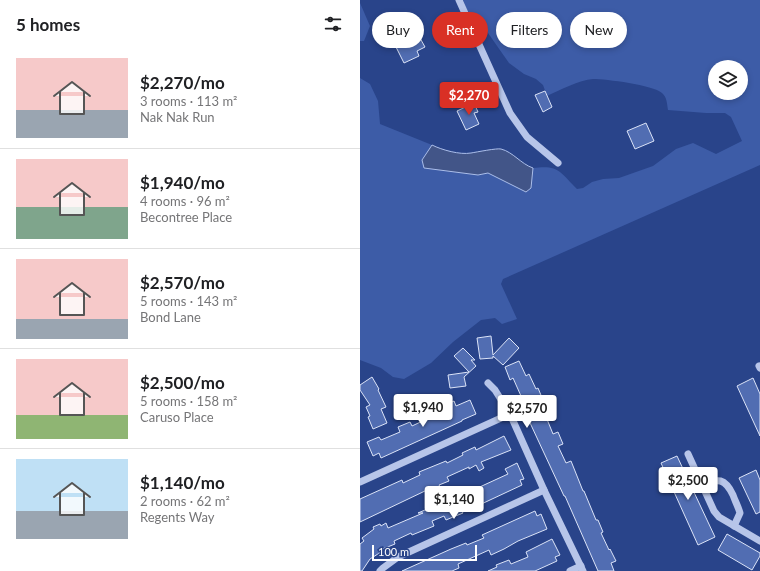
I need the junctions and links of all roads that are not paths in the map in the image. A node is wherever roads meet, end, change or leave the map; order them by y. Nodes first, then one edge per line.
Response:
1 (459, 0) edge
2 (558, 163) dead end
3 (488, 383) dead end
4 (510, 414) junction
5 (688, 454) dead end
6 (360, 482) edge
7 (702, 485) junction
8 (544, 490) junction
9 (734, 526) junction
10 (760, 541) edge
11 (582, 568) edge
12 (380, 571) edge
13 (570, 571) edge

1 - 2 street
3 - 4 street
4 - 6 street
4 - 8 street
5 - 7 street
7 - 9 street
7 - 9 street
8 - 11 street
8 - 12 street
9 - 10 street
11 - 13 street

